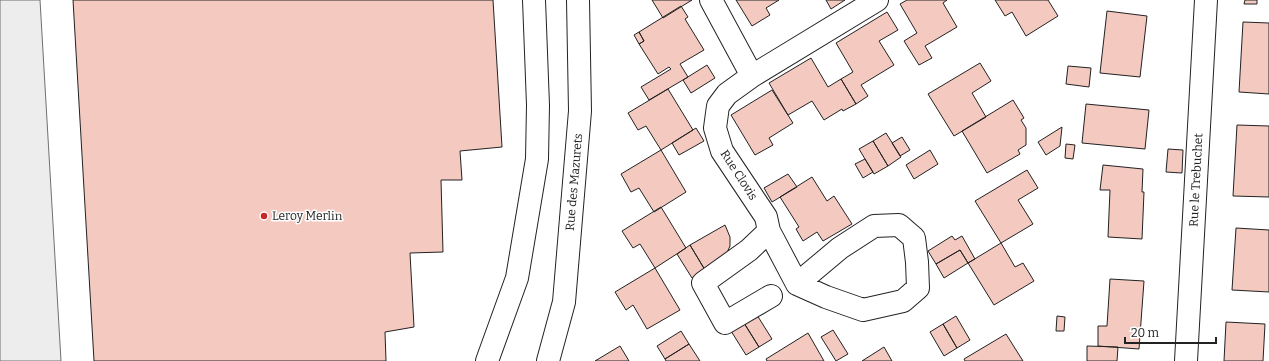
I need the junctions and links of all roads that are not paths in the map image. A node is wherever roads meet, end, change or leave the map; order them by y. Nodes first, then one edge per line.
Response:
1 (534, 0) edge
2 (578, 0) edge
3 (711, 0) edge
4 (876, 0) edge
5 (1206, 0) edge
6 (752, 76) junction
7 (767, 224) junction
8 (797, 284) junction
9 (771, 296) dead end
10 (487, 361) edge
11 (548, 361) edge
12 (1186, 361) edge

1 - 10 street
2 - 11 street, Rue des Mazurets
3 - 6 street
4 - 6 street, Rue Clovis
5 - 12 street, Rue le Trebuchet
6 - 7 street, Rue Clovis
7 - 8 street, Rue Clovis
7 - 9 street
8 - 8 street

